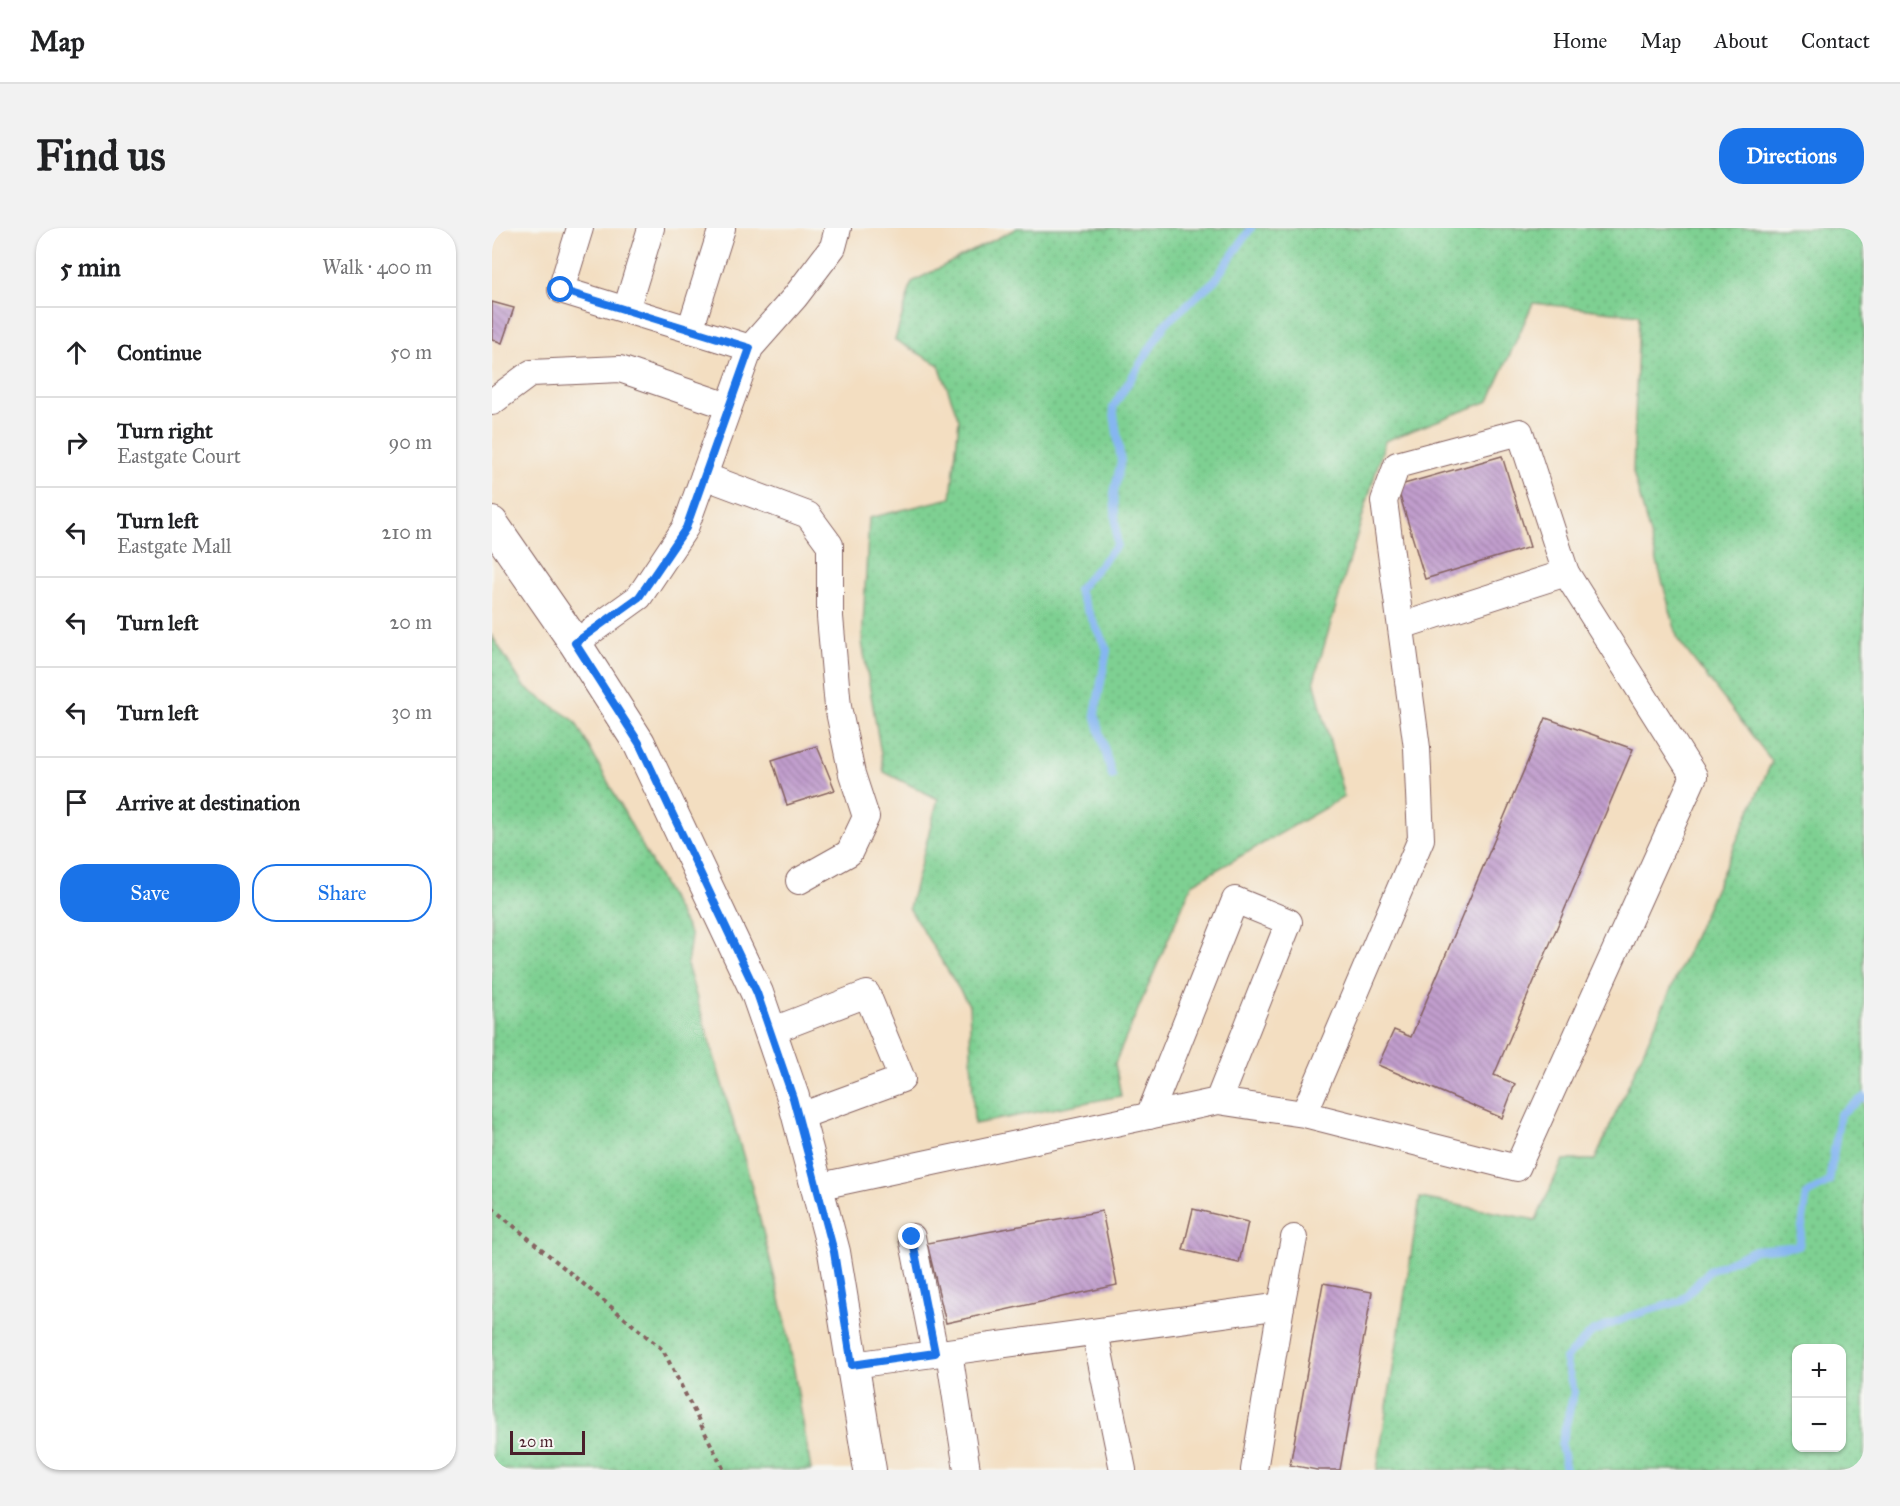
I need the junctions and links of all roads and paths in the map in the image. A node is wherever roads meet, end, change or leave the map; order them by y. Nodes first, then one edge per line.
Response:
1 (580, 228) edge
2 (651, 228) edge
3 (722, 228) edge
4 (838, 228) edge
5 (626, 310) junction
6 (690, 330) junction
7 (750, 348) junction
8 (492, 402) edge
9 (729, 406) junction
10 (704, 476) junction
11 (492, 523) edge
12 (1566, 573) junction
13 (1401, 626) junction
14 (575, 643) junction
15 (799, 881) dead end
16 (771, 1031) junction
17 (1218, 1101) junction
18 (1304, 1114) junction
19 (1149, 1116) junction
20 (798, 1117) junction
21 (816, 1186) junction
22 (492, 1209) edge
23 (912, 1237) dead end
24 (1294, 1238) dead end
25 (1281, 1306) junction
26 (1095, 1332) junction
27 (942, 1353) junction
28 (852, 1365) junction
29 (724, 1470) edge
30 (870, 1470) edge
31 (967, 1470) edge
32 (1123, 1470) edge
33 (1254, 1470) edge

1 - 5 street
2 - 5 street
3 - 6 street
4 - 7 street
5 - 6 street
6 - 7 street
7 - 9 street
8 - 9 street
9 - 10 street
10 - 14 street
10 - 15 street
11 - 14 main road
12 - 13 street
12 - 13 street
12 - 18 street
13 - 18 street
14 - 16 main road
16 - 20 main road
16 - 20 street
17 - 18 street
17 - 19 street
17 - 19 street
19 - 21 street
20 - 21 main road
21 - 28 main road
22 - 29 path
23 - 27 street
24 - 25 street
25 - 26 street
25 - 33 street
26 - 27 street
26 - 32 street
27 - 28 street
27 - 31 street
28 - 30 main road

